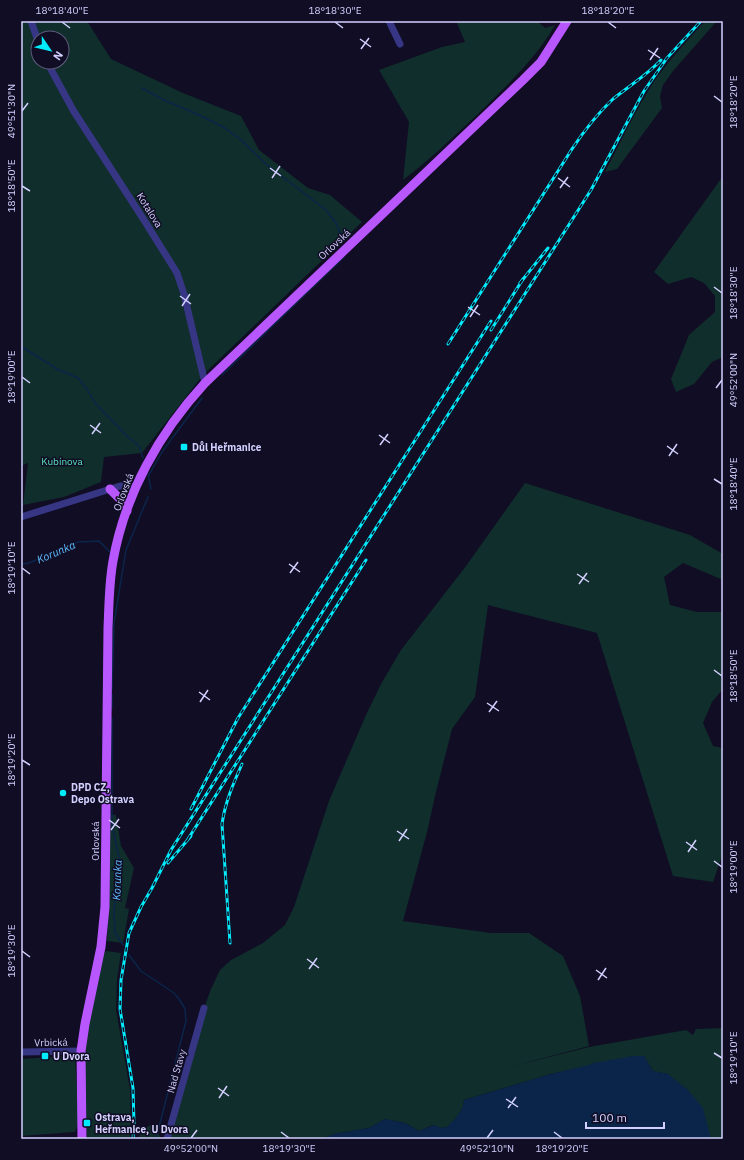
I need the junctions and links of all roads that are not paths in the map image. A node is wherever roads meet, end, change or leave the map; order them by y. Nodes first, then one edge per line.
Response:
1 (389, 21) edge
2 (567, 21) edge
3 (400, 44) dead end
4 (51, 70) edge
5 (205, 383) junction
6 (110, 489) junction
7 (136, 489) junction
8 (127, 511) junction
9 (21, 517) edge
10 (204, 1008) dead end
11 (81, 1051) junction
12 (21, 1052) edge
13 (82, 1139) edge
14 (167, 1139) edge

1 - 3 street
2 - 5 main road, Orlovská
4 - 5 street, Kotalova
5 - 7 main road, Orlovská
6 - 7 street
6 - 8 main road
6 - 9 street
7 - 8 main road, Orlovská
8 - 11 main road, Orlovská
10 - 14 street, Nad Stavy
11 - 12 street, Vrbická
11 - 13 main road, Orlovská

